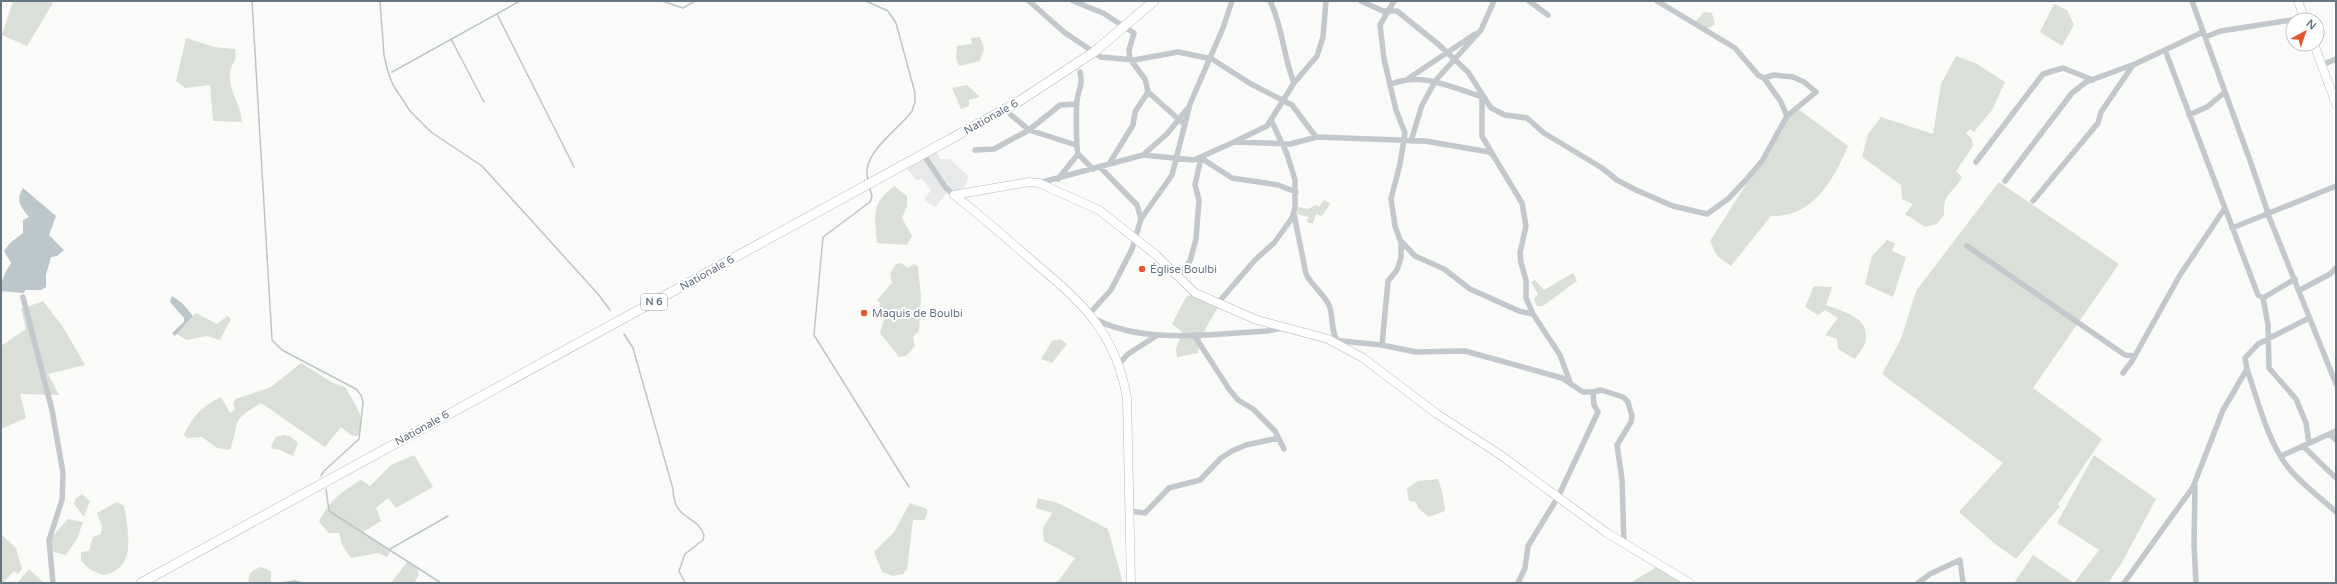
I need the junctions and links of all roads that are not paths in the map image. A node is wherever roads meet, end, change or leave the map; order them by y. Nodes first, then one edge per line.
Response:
1 (1029, 1) edge
2 (1074, 1) edge
3 (1154, 1) edge
4 (1232, 1) edge
5 (1270, 1) edge
6 (1326, 1) edge
7 (1332, 1) edge
8 (1361, 1) edge
9 (1394, 1) edge
10 (1494, 1) edge
11 (1528, 1) edge
12 (2192, 1) edge
13 (2298, 1) edge
14 (1660, 2) edge
15 (1325, 8) junction
16 (1390, 11) junction
17 (2302, 12) edge
18 (1548, 15) dead end
19 (2285, 22) edge
20 (1126, 27) junction
21 (1481, 30) junction
22 (2204, 35) junction
23 (2165, 50) junction
24 (1094, 52) junction
25 (1448, 52) junction
26 (2317, 52) edge
27 (1210, 58) junction
28 (1130, 59) junction
29 (1455, 59) junction
30 (2336, 59) edge
31 (2133, 65) junction
32 (2322, 65) junction
33 (1080, 72) dead end
34 (1764, 78) junction
35 (1407, 79) junction
36 (1436, 80) junction
37 (2093, 80) junction
38 (1294, 83) junction
39 (1391, 84) junction
40 (1148, 92) junction
41 (2225, 92) junction
42 (1482, 97) junction
43 (1282, 100) junction
44 (1077, 104) junction
45 (2336, 104) edge
46 (1189, 106) junction
47 (1011, 115) dead end
48 (2189, 115) junction
49 (1787, 116) junction
50 (1179, 120) junction
51 (1272, 122) junction
52 (1185, 125) junction
53 (1030, 130) junction
54 (1316, 137) junction
55 (1408, 141) junction
56 (1234, 142) junction
57 (1282, 143) junction
58 (1076, 145) junction
59 (975, 150) dead end
60 (923, 154) junction
61 (1078, 154) junction
62 (1143, 155) junction
63 (1493, 155) junction
64 (1201, 158) junction
65 (1176, 159) junction
66 (1976, 162) dead end
67 (1110, 164) junction
68 (1100, 167) junction
69 (1093, 169) junction
70 (1058, 179) junction
71 (2004, 181) dead end
72 (1039, 183) junction
73 (2336, 186) edge
74 (1296, 192) junction
75 (954, 195) junction
76 (2033, 201) dead end
77 (2225, 208) junction
78 (1294, 211) junction
79 (2268, 215) junction
80 (1141, 219) junction
81 (2232, 228) junction
82 (1135, 239) junction
83 (1400, 240) junction
84 (1966, 246) dead end
85 (2336, 268) edge
86 (1178, 276) junction
87 (2295, 279) junction
88 (2300, 290) junction
89 (23, 297) dead end
90 (2263, 298) junction
91 (1217, 304) junction
92 (1533, 314) junction
93 (1091, 316) junction
94 (2309, 318) junction
95 (1283, 328) junction
96 (1194, 335) junction
97 (1156, 336) junction
98 (2268, 339) junction
99 (1336, 342) junction
100 (1382, 345) junction
101 (2135, 356) junction
102 (1119, 364) junction
103 (2247, 370) junction
104 (2123, 373) dead end
105 (1570, 382) junction
106 (2336, 384) edge
107 (1593, 392) junction
108 (2336, 431) edge
109 (2330, 434) junction
110 (1278, 438) junction
111 (2336, 440) edge
112 (2309, 443) junction
113 (2303, 446) junction
114 (1284, 450) dead end
115 (2281, 456) junction
116 (2336, 478) edge
117 (2195, 483) junction
118 (1558, 497) junction
119 (1130, 511) junction
120 (2336, 512) edge
121 (1624, 543) junction
122 (2196, 580) edge
123 (53, 583) edge
124 (141, 583) edge
125 (1131, 583) edge
126 (1518, 583) edge
127 (1690, 583) edge
128 (1918, 583) edge
129 (1963, 583) edge
130 (2124, 583) edge
131 (2193, 583) edge

1 - 24 street
2 - 20 street
3 - 20 main road, Nationale 6 / N 6
4 - 27 street
5 - 38 street
6 - 15 street
7 - 15 street
8 - 16 street
9 - 16 street
10 - 21 street
11 - 18 street
12 - 22 street
13 - 17 street
14 - 34 street
15 - 38 street
16 - 25 street
16 - 39 street
19 - 22 street
20 - 24 main road, Nationale 6 / N 6
20 - 28 street
21 - 25 street
21 - 29 street
22 - 23 street
22 - 41 street
23 - 31 street
23 - 48 street
24 - 28 street
24 - 60 main road, Nationale 6 / N 6
25 - 29 street
25 - 35 street
26 - 32 street
27 - 28 street
27 - 43 street
27 - 46 street
28 - 40 street
29 - 36 street
29 - 42 street
30 - 32 street
31 - 37 street
31 - 76 street
32 - 45 street
33 - 44 street
34 - 49 street
34 - 49 street
35 - 36 street
35 - 39 street
36 - 42 street
36 - 55 street
37 - 66 street
37 - 71 street
38 - 43 street
39 - 55 street
40 - 50 street
40 - 67 street
41 - 48 street
41 - 79 street
42 - 49 street
42 - 63 street
43 - 51 street
43 - 54 street
44 - 53 street
44 - 58 street
46 - 50 street
46 - 52 street
47 - 53 street
48 - 77 street
50 - 52 street
50 - 62 street
51 - 56 street
51 - 57 street
52 - 65 street
53 - 58 street
53 - 59 street
54 - 55 street
54 - 57 street
55 - 63 street
55 - 83 street
56 - 57 street
56 - 64 street
57 - 74 street
58 - 61 street
60 - 75 street
60 - 124 main road, Nationale 6 / N 6
61 - 69 street
61 - 70 street
62 - 65 street
62 - 67 street
63 - 92 street
64 - 65 street
64 - 74 street
64 - 86 street
65 - 80 street
67 - 68 street
68 - 69 street
68 - 80 street
69 - 70 street
70 - 72 street
72 - 75 street
72 - 82 street
73 - 79 street
74 - 78 street
75 - 93 street
77 - 81 street
77 - 101 street
78 - 91 street
78 - 99 street
79 - 81 street
79 - 87 street
80 - 82 street
81 - 90 street
82 - 86 street
82 - 93 street
83 - 92 street
83 - 100 street
84 - 101 street
85 - 88 street
86 - 91 street
87 - 88 street
87 - 90 street
88 - 94 street
89 - 123 street
90 - 98 street
91 - 95 street
92 - 105 street
93 - 97 street
93 - 102 street
94 - 98 street
94 - 106 street
95 - 96 street
95 - 99 street
96 - 97 street
96 - 110 street
97 - 102 street
98 - 103 street
98 - 112 street
99 - 100 street
99 - 118 street
100 - 105 street
101 - 104 street
102 - 119 street
103 - 115 street
103 - 117 street
105 - 107 street
107 - 118 street
107 - 121 street
108 - 109 street
109 - 111 street
109 - 112 street
110 - 114 street
110 - 119 street
112 - 113 street
113 - 115 street
113 - 116 street
115 - 120 street
117 - 122 street
117 - 130 street
118 - 121 street
118 - 126 street
119 - 125 street
121 - 127 street
122 - 131 street
128 - 129 street

